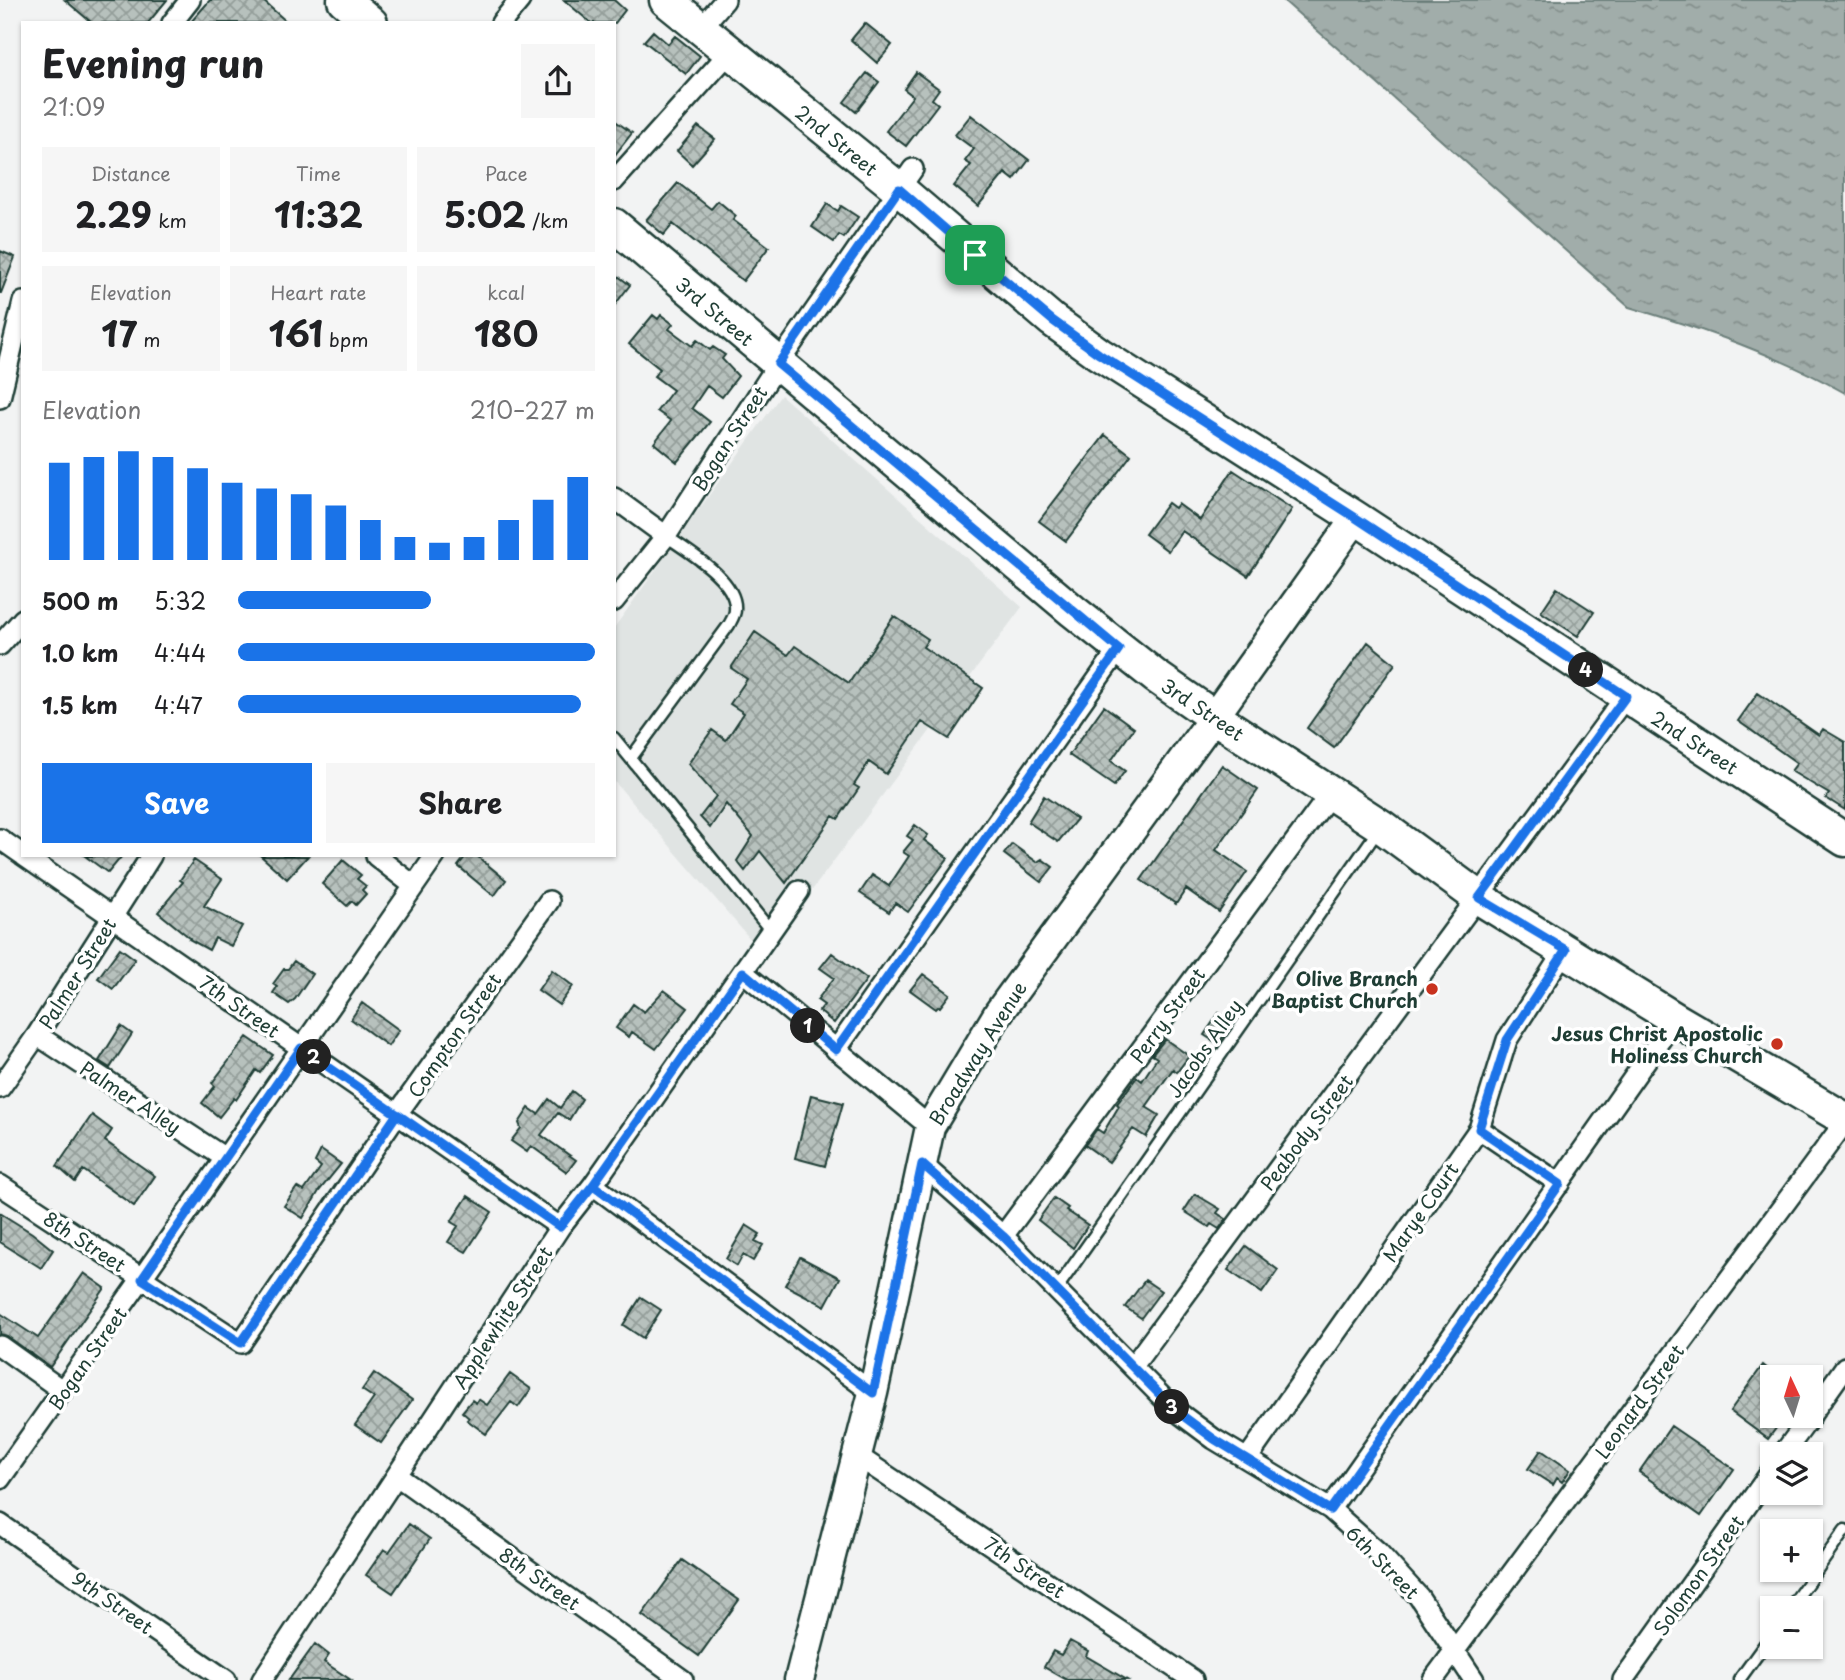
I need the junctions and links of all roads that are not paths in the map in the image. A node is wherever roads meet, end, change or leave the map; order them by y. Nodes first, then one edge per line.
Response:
1 (190, 0) edge
2 (344, 0) edge
3 (520, 0) edge
4 (666, 0) edge
5 (725, 0) edge
6 (174, 21) edge
7 (369, 21) edge
8 (503, 21) edge
9 (700, 29) junction
10 (729, 53) junction
11 (616, 179) edge
12 (906, 179) junction
13 (616, 227) edge
14 (21, 310) edge
15 (778, 364) junction
16 (0, 398) edge
17 (616, 499) edge
18 (1356, 518) junction
19 (666, 536) junction
20 (616, 598) edge
21 (21, 621) edge
22 (0, 645) edge
23 (1119, 649) junction
24 (1626, 696) junction
25 (1214, 718) junction
26 (616, 740) edge
27 (631, 758) junction
28 (1331, 793) junction
29 (1381, 825) junction
30 (0, 839) edge
31 (1845, 841) edge
32 (21, 854) edge
33 (26, 857) edge
34 (150, 857) edge
35 (377, 857) edge
36 (434, 857) edge
37 (414, 886) junction
38 (799, 891) dead end
39 (1479, 898) junction
40 (549, 901) dead end
41 (112, 916) junction
42 (771, 931) junction
43 (1566, 950) junction
44 (743, 972) junction
45 (1675, 1019) junction
46 (37, 1035) junction
47 (301, 1048) junction
48 (836, 1050) junction
49 (0, 1088) edge
50 (397, 1114) junction
51 (1845, 1120) edge
52 (930, 1127) junction
53 (1479, 1129) junction
54 (225, 1158) junction
55 (922, 1164) junction
56 (1560, 1184) junction
57 (0, 1185) edge
58 (593, 1185) junction
59 (560, 1227) junction
60 (1003, 1236) junction
61 (142, 1279) junction
62 (1056, 1290) junction
63 (241, 1343) joint
64 (0, 1346) edge
65 (1133, 1366) junction
66 (1845, 1367) edge
67 (63, 1391) junction
68 (873, 1393) junction
69 (1824, 1397) edge
70 (856, 1455) junction
71 (1247, 1459) junction
72 (397, 1476) junction
73 (0, 1479) edge
74 (1760, 1487) edge
75 (1330, 1510) junction
76 (0, 1524) edge
77 (1845, 1530) edge
78 (1798, 1596) edge
79 (1456, 1649) junction
80 (1760, 1652) edge
81 (226, 1680) edge
82 (262, 1680) edge
83 (683, 1680) edge
84 (799, 1680) edge
85 (1194, 1680) edge
86 (1433, 1680) edge
87 (1474, 1680) edge
88 (1623, 1680) edge
89 (1740, 1680) edge

1 - 6 street
2 - 7 main road
3 - 8 street
4 - 9 main road, 2nd Street
5 - 9 street
9 - 10 main road, 2nd Street
10 - 11 street
10 - 12 main road, 2nd Street
12 - 15 street, Bogan Street
12 - 18 main road, 2nd Street
13 - 15 main road, 3rd Street
14 - 16 street
15 - 19 street, Bogan Street
15 - 23 main road, 3rd Street
17 - 19 street
18 - 24 main road, 2nd Street
18 - 25 main road, Broadway Avenue
19 - 20 street, Bogan Street
19 - 27 lane
21 - 22 street
23 - 25 main road, 3rd Street
23 - 48 street
24 - 31 main road, 2nd Street
24 - 39 street, Peabody Street
25 - 28 main road, 3rd Street
25 - 52 main road, Broadway Avenue
26 - 27 lane
27 - 42 lane
28 - 29 main road, 3rd Street
28 - 60 street, Perry Street
29 - 39 main road, 3rd Street
29 - 62 lane, Jacobs Alley
30 - 32 street, 7th Street
33 - 41 street, 7th Street
34 - 41 street, Palmer Street
35 - 37 street
36 - 37 street, Bogan Street
37 - 47 street, Bogan Street
38 - 42 street, Applewhite Street
39 - 43 main road, 3rd Street
39 - 65 street, Peabody Street
40 - 50 street, Compton Street
41 - 46 street, Palmer Street
41 - 47 street, 7th Street
42 - 44 street, Applewhite Street
43 - 45 main road, 3rd Street
43 - 53 street, Marye Court
44 - 48 street
44 - 58 street, Applewhite Street
45 - 51 main road, 3rd Street
45 - 56 street
46 - 49 street, Palmer Street
46 - 54 street, Palmer Alley
47 - 50 street, 7th Street
47 - 54 street, Bogan Street
48 - 52 street
50 - 59 street, 7th Street
50 - 63 street, Compton Street
51 - 79 street, Leonard Street
52 - 55 main road, Broadway Avenue
53 - 56 street
53 - 71 street, Marye Court
54 - 61 street, Bogan Street
55 - 60 street, 6th Street
55 - 68 main road, Broadway Avenue
56 - 75 street
57 - 61 street, 8th Street
58 - 59 street, Applewhite Street
58 - 68 street
59 - 72 street, Applewhite Street
60 - 62 street, 6th Street
61 - 63 street, 8th Street
61 - 67 street, Bogan Street
62 - 65 street, 6th Street
64 - 67 street
65 - 71 street, 6th Street
66 - 69 street
67 - 73 street, Bogan Street
68 - 70 main road, Broadway Avenue
70 - 84 main road, Broadway Avenue
70 - 85 street, 7th Street
71 - 75 street, 6th Street
72 - 82 street, Applewhite Street
72 - 83 street, 8th Street
74 - 88 street, Solomon Street
75 - 79 street, 6th Street
76 - 81 street, 9th Street
77 - 78 lane
79 - 86 street, Leonard Street
79 - 87 street, 6th Street
80 - 89 lane

